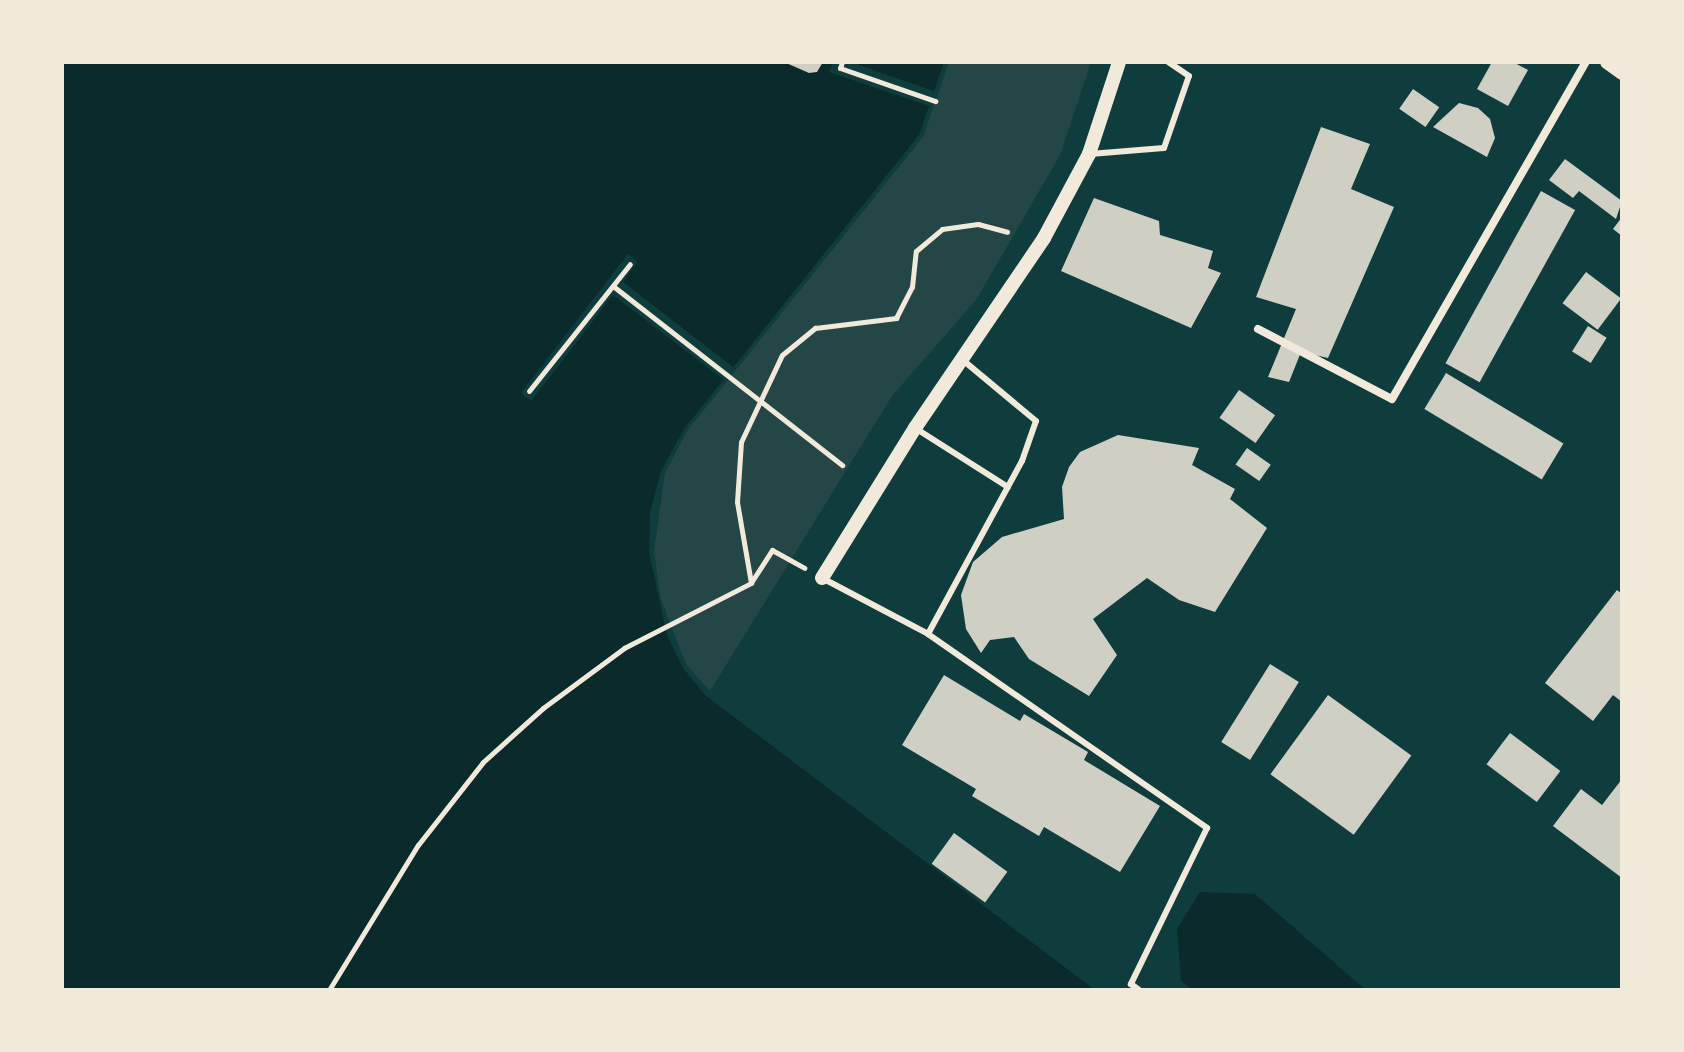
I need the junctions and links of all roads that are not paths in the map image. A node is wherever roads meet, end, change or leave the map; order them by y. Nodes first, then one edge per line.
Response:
1 (1119, 62) edge
2 (1168, 62) edge
3 (1586, 62) edge
4 (1607, 62) edge
5 (1622, 73) edge
6 (1089, 154) junction
7 (1258, 329) dead end
8 (964, 361) junction
9 (915, 428) junction
10 (1008, 487) junction
11 (822, 578) joint
12 (928, 634) junction
13 (1139, 990) edge

1 - 6 street
2 - 6 lane
3 - 7 street
4 - 5 street
6 - 8 street
8 - 9 street
8 - 10 lane
9 - 10 lane
9 - 11 street
10 - 12 lane
11 - 12 lane
12 - 13 lane

